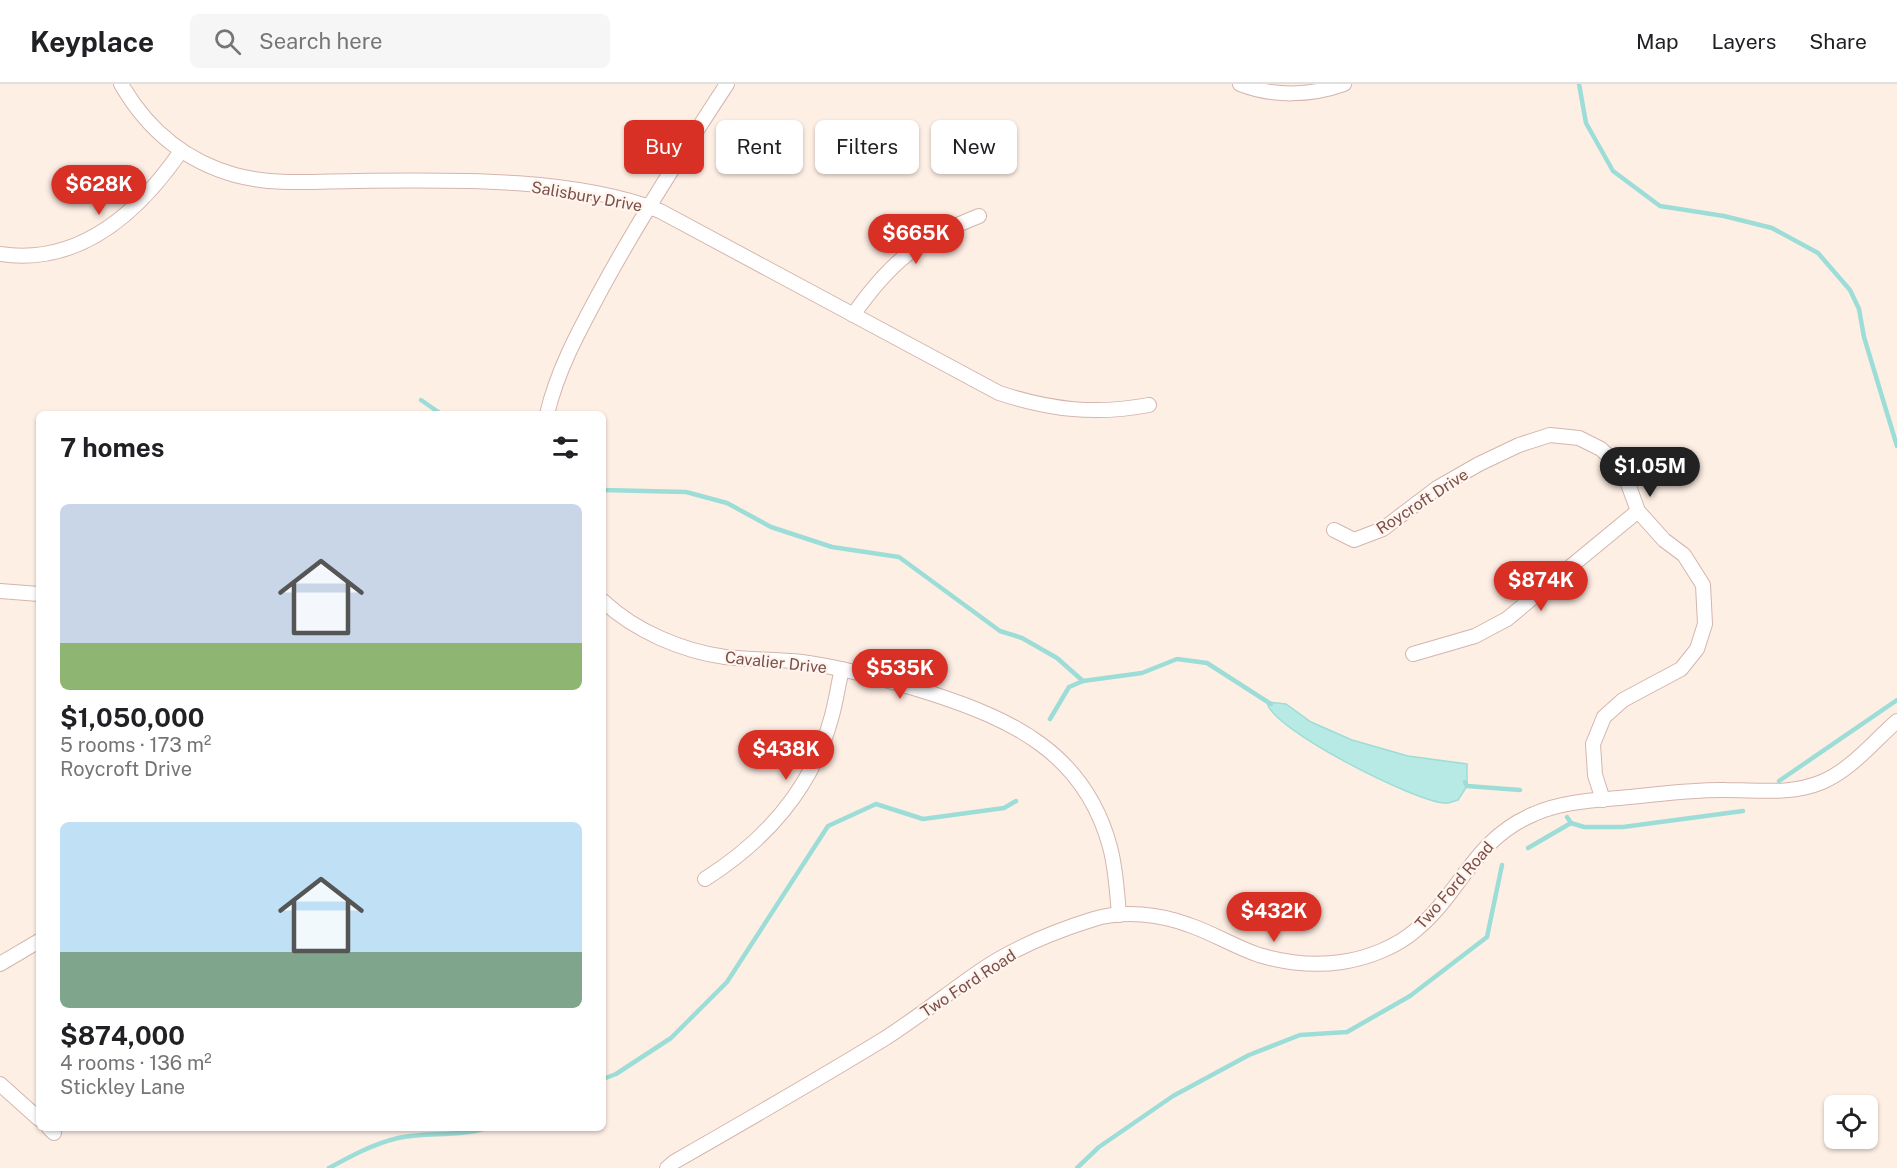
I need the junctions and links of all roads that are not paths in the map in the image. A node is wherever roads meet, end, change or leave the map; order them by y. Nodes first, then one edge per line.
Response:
1 (121, 84) edge
2 (727, 84) edge
3 (1240, 84) edge
4 (1344, 84) edge
5 (181, 151) junction
6 (648, 207) junction
7 (979, 216) dead end
8 (0, 254) edge
9 (854, 315) junction
10 (1149, 405) dead end
11 (548, 411) edge
12 (1638, 511) junction
13 (1334, 530) dead end
14 (0, 591) edge
15 (36, 594) edge
16 (606, 606) edge
17 (1413, 654) dead end
18 (842, 669) junction
19 (1897, 721) edge
20 (1603, 800) junction
21 (705, 879) dead end
22 (1119, 915) junction
23 (36, 943) edge
24 (0, 964) edge
25 (0, 1084) edge
26 (36, 1116) edge
27 (667, 1168) edge

1 - 5 street, Salisbury Drive
2 - 6 street
3 - 4 street
5 - 6 street, Salisbury Drive
5 - 8 street
6 - 9 street, Salisbury Drive
6 - 11 street
7 - 9 street
9 - 10 street, Salisbury Drive
12 - 13 street, Roycroft Drive
12 - 17 street
12 - 20 street, Roycroft Drive
14 - 15 street
16 - 18 street, Cavalier Drive
18 - 21 street
18 - 22 street, Cavalier Drive
19 - 20 street, Two Ford Road
20 - 22 street, Two Ford Road
22 - 27 street, Two Ford Road
23 - 24 street
25 - 26 street

